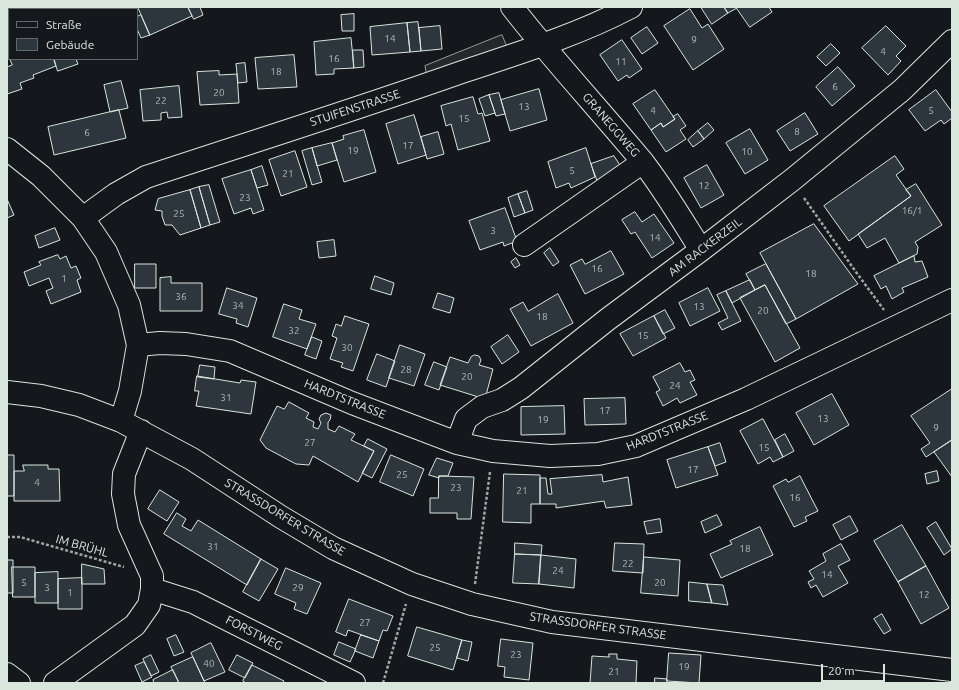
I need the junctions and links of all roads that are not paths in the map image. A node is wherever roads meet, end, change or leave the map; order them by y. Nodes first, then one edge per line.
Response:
1 (512, 7) edge
2 (631, 7) edge
3 (952, 41) edge
4 (542, 45) junction
5 (7, 148) edge
6 (643, 162) junction
7 (84, 218) junction
8 (524, 244) dead end
9 (701, 250) junction
10 (952, 300) edge
11 (138, 345) junction
12 (7, 392) edge
13 (121, 421) junction
14 (141, 431) junction
15 (456, 444) junction
16 (152, 582) junction
17 (952, 670) edge
18 (7, 674) edge
19 (331, 677) edge
20 (19, 683) edge
21 (55, 683) edge
22 (354, 683) edge

1 - 4 street, GRANEGGWEG
2 - 4 street, STUIFENSTRASSE
3 - 9 street, AM RACKERZEIL
4 - 6 street, GRANEGGWEG
4 - 7 street, STUIFENSTRASSE
5 - 7 street
6 - 8 street
6 - 9 street, GRANEGGWEG
7 - 11 street
9 - 15 street, AM RACKERZEIL
10 - 15 street, HARDTSTRASSE
11 - 13 street
11 - 15 street, HARDTSTRASSE
12 - 13 street, STRASSDORFER STRASSE
13 - 14 street, STRASSDORFER STRASSE
14 - 16 street
14 - 17 street, STRASSDORFER STRASSE
16 - 19 street, FORSTWEG
16 - 21 street
18 - 20 street
19 - 22 street, FORSTWEG

